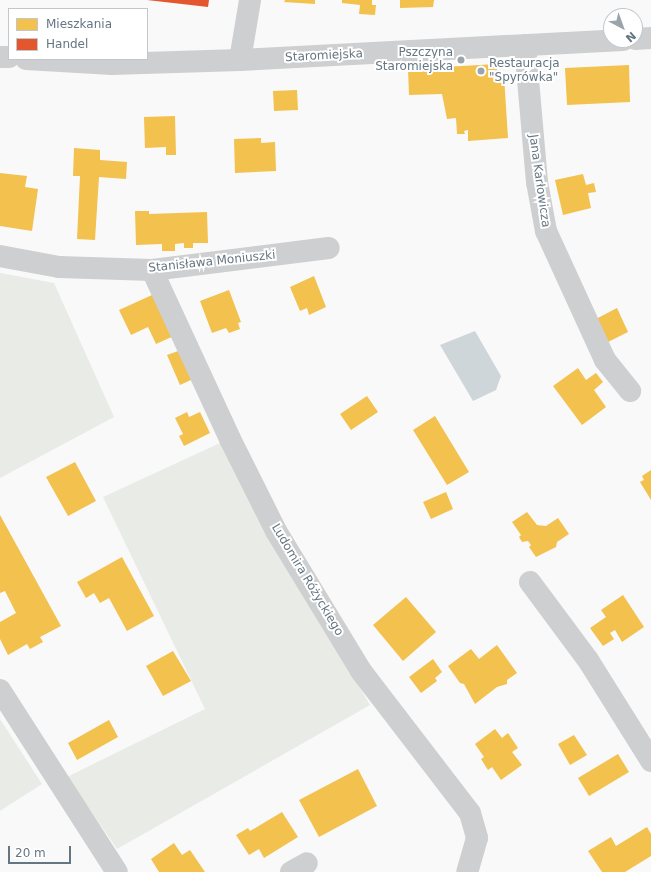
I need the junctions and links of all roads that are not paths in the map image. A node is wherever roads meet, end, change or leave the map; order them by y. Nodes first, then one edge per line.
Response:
1 (250, 0) edge
2 (603, 41) edge
3 (525, 45) junction
4 (43, 60) edge
5 (240, 60) junction
6 (329, 248) dead end
7 (0, 256) edge
8 (152, 270) junction
9 (630, 391) dead end
10 (530, 582) dead end
11 (0, 690) edge
12 (651, 761) edge
13 (117, 872) edge
14 (468, 872) edge

1 - 5 street
2 - 3 street, Staromiejska
3 - 5 street, Staromiejska
3 - 9 street, Jana Karłowicza
4 - 5 street, Staromiejska
6 - 8 street, Stanisława Moniuszki
7 - 8 street, Stanisława Moniuszki
8 - 14 street, Ludomira Różyckiego
10 - 12 street
11 - 13 street

